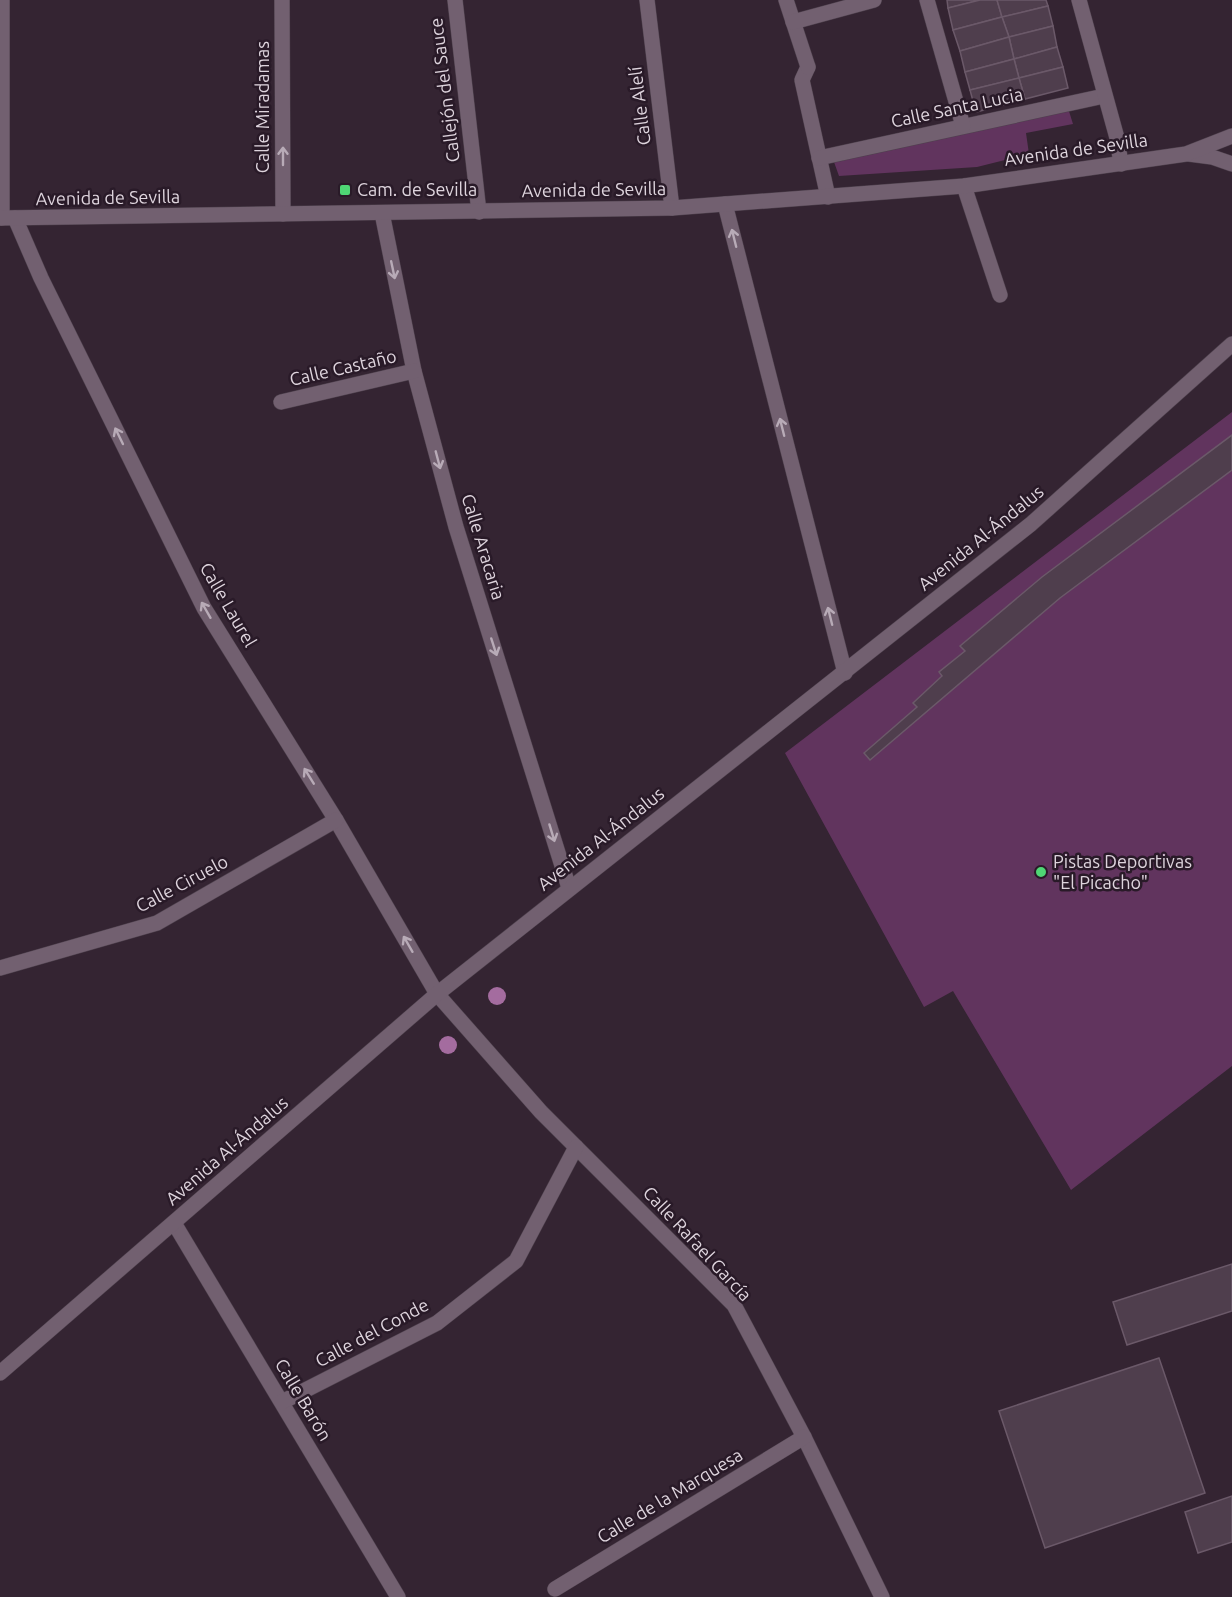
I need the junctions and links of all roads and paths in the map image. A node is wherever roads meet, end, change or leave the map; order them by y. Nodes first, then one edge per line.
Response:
1 (2, 0) edge
2 (282, 0) edge
3 (454, 0) edge
4 (647, 0) edge
5 (786, 0) edge
6 (874, 0) edge
7 (927, 0) edge
8 (1079, 0) edge
9 (833, 5) edge
10 (793, 22) junction
11 (1104, 96) junction
12 (963, 126) junction
13 (1232, 136) edge
14 (1186, 154) junction
15 (819, 158) junction
16 (1121, 164) junction
17 (1232, 164) edge
18 (964, 186) junction
19 (828, 196) junction
20 (725, 204) junction
21 (672, 208) junction
22 (479, 212) junction
23 (382, 213) junction
24 (283, 214) junction
25 (6, 218) edge
26 (1000, 295) dead end
27 (1232, 344) edge
28 (414, 371) junction
29 (281, 402) dead end
30 (845, 673) junction
31 (336, 820) junction
32 (569, 888) junction
33 (0, 968) edge
34 (437, 994) junction
35 (576, 1147) junction
36 (174, 1223) junction
37 (0, 1372) edge
38 (282, 1402) junction
39 (804, 1437) junction
40 (555, 1589) dead end
41 (398, 1597) edge
42 (882, 1597) edge

1 - 25 street
24 -> 2 street, Calle Miradamas
3 - 22 street, Callejón del Sauce
4 - 21 street, Calle Alelí
5 - 10 street
6 - 9 street
7 - 12 street
8 - 11 street
9 - 10 street
10 - 15 street
11 - 12 street, Calle Santa Lucia
11 - 16 street
12 - 15 street, Calle Santa Lucia
13 - 14 street, Avenida de Sevilla
14 - 16 street, Avenida de Sevilla
14 - 17 street, Avenida de Sevilla
15 - 19 street
16 - 18 street, Avenida de Sevilla
18 - 19 street, Avenida de Sevilla
18 - 26 street
19 - 20 street, Avenida de Sevilla
20 - 21 street, Avenida de Sevilla
30 -> 20 street
21 - 22 street, Avenida de Sevilla
22 - 23 street, Avenida de Sevilla
23 - 24 street, Avenida de Sevilla
23 -> 28 street, Calle Aracaria
24 - 25 street, Avenida de Sevilla
31 -> 25 street, Calle Laurel
27 - 30 street, Avenida Al-Ándalus
28 - 29 street, Calle Castaño
28 -> 32 street, Calle Aracaria
30 - 32 street, Avenida Al-Ándalus
31 - 33 street, Calle Ciruelo
34 -> 31 street, Calle Laurel
32 - 34 street, Avenida Al-Ándalus
34 - 35 street, Calle Rafael García
34 - 36 street, Avenida Al-Ándalus
35 - 38 street, Calle del Conde
35 - 39 street, Calle Rafael García
36 - 37 street, Avenida Al-Ándalus
36 - 38 street, Calle Barón
38 - 41 street, Calle Barón
39 - 40 street, Calle de la Marquesa
39 - 42 street, Calle Rafael García

